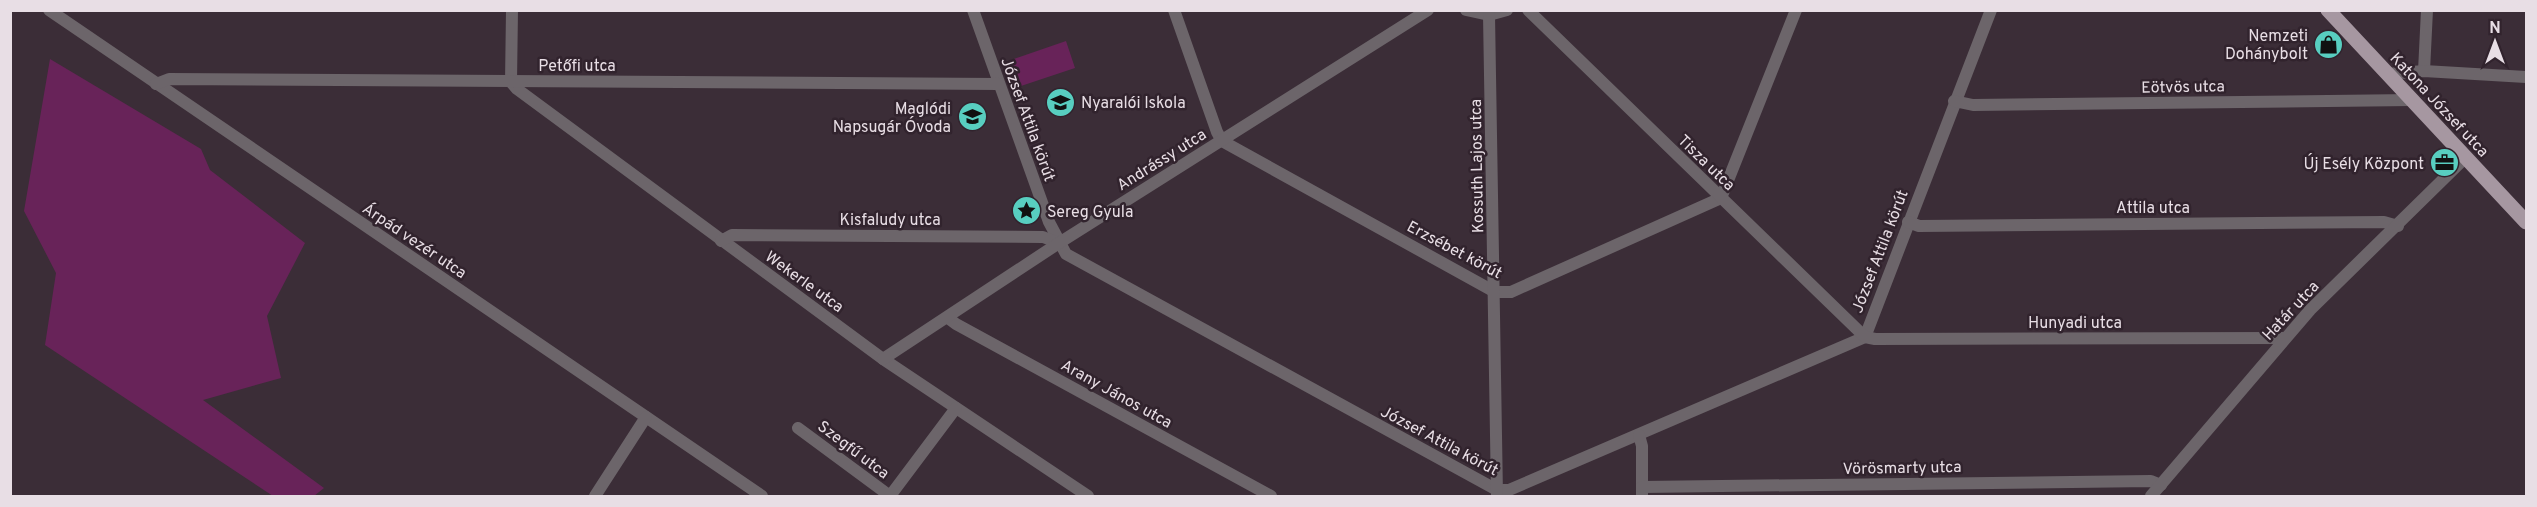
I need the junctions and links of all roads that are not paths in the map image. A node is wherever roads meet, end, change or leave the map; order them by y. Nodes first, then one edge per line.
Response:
1 (49, 10) edge
2 (512, 10) edge
3 (973, 10) edge
4 (1174, 10) edge
5 (1428, 10) edge
6 (1466, 10) edge
7 (1506, 10) edge
8 (1528, 10) edge
9 (1796, 10) edge
10 (1991, 10) edge
11 (2328, 10) edge
12 (2427, 10) edge
13 (1489, 15) junction
14 (2424, 71) junction
15 (2387, 74) junction
16 (2526, 77) edge
17 (511, 81) junction
18 (156, 84) junction
19 (999, 84) junction
20 (2412, 100) junction
21 (1954, 101) junction
22 (1222, 141) junction
23 (2466, 157) junction
24 (1721, 198) junction
25 (1908, 222) junction
26 (2526, 222) edge
27 (2397, 226) junction
28 (722, 241) junction
29 (1059, 243) junction
30 (1495, 292) junction
31 (948, 318) junction
32 (1865, 337) junction
33 (2285, 338) junction
34 (883, 359) junction
35 (956, 408) junction
36 (646, 417) junction
37 (798, 428) dead end
38 (1639, 435) junction
39 (2161, 485) junction
40 (1642, 492) edge
41 (1497, 493) edge
42 (595, 496) edge
43 (762, 496) edge
44 (890, 496) edge
45 (1088, 496) edge
46 (1271, 496) edge
47 (2151, 496) edge

1 - 18 street, Árpád vezér utca
2 - 17 street
3 - 19 street, József Attila körút
4 - 22 street
5 - 22 street, Andrássy utca
6 - 13 street
7 - 13 street
8 - 24 street, Tisza utca
9 - 24 street
10 - 21 street, József Attila körút
11 - 15 main road, Katona József utca
12 - 14 street
13 - 30 street, Kossuth Lajos utca
14 - 15 street
14 - 16 street
15 - 20 main road, Katona József utca
17 - 18 street, Petőfi utca
17 - 19 street, Petőfi utca
17 - 28 street, Wekerle utca
18 - 36 street, Árpád vezér utca
19 - 29 street, József Attila körút
20 - 21 street, Eötvös utca
20 - 23 main road, Katona József utca
21 - 25 street, József Attila körút
22 - 29 street, Andrássy utca
22 - 30 street, Erzsébet körút
23 - 26 main road, Katona József utca
23 - 27 street, Határ utca
24 - 30 street, Erzsébet körút
24 - 32 street, Tisza utca
25 - 27 street, Attila utca
25 - 32 street, József Attila körút
27 - 33 street, Határ utca
28 - 29 street, Kisfaludy utca
28 - 34 street, Wekerle utca
29 - 31 street, Andrássy utca
29 - 41 street, József Attila körút
30 - 41 street, Kossuth Lajos utca
31 - 34 street, Andrássy utca
31 - 46 street, Arany János utca
32 - 33 street, Hunyadi utca
32 - 38 street, József Attila körút
33 - 39 street, Határ utca
34 - 35 street, Wekerle utca
35 - 44 street, Szegfű utca
35 - 45 street, Wekerle utca
36 - 42 street
36 - 43 street, Árpád vezér utca
37 - 44 street, Szegfű utca
38 - 40 street
38 - 41 street, József Attila körút
39 - 40 street, Vörösmarty utca
39 - 47 street, Határ utca

